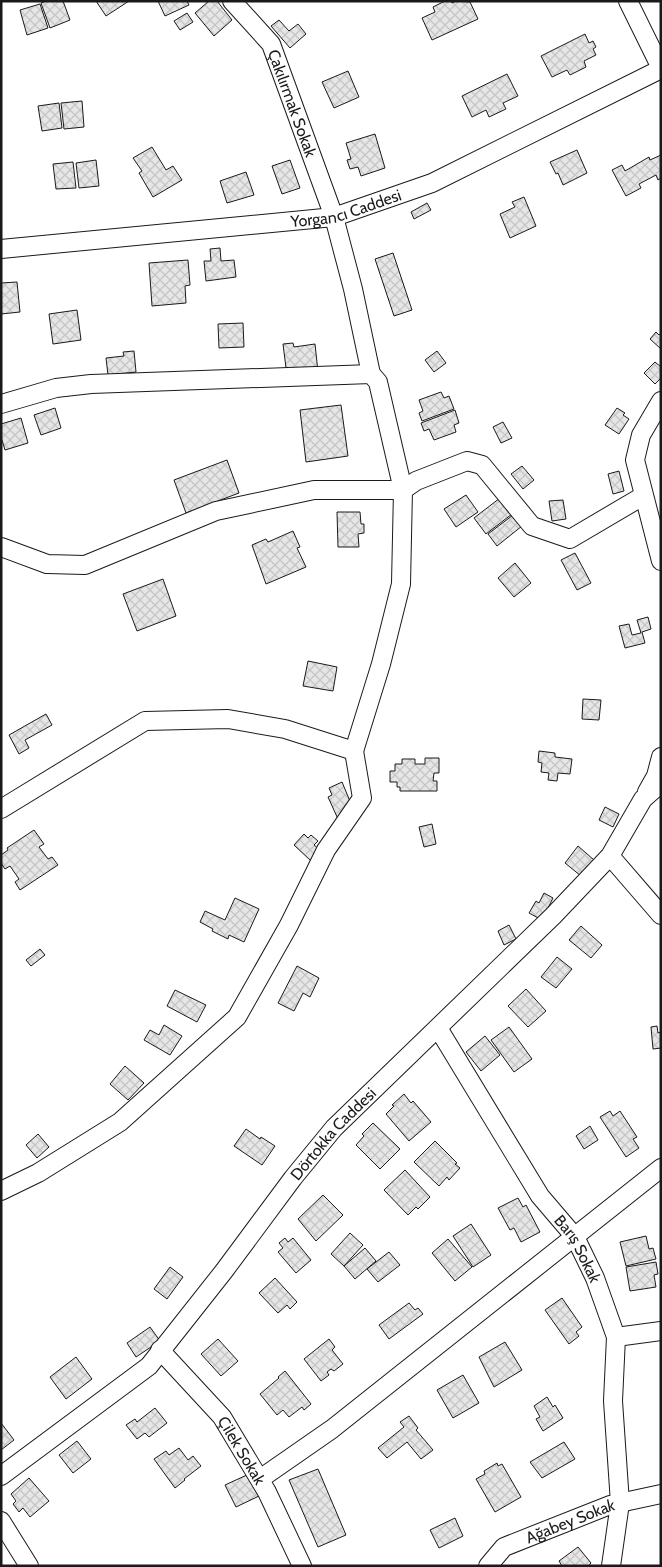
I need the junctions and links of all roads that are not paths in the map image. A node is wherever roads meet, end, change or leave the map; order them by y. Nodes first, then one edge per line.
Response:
1 (232, 1) edge
2 (628, 1) edge
3 (661, 68) edge
4 (334, 217) junction
5 (1, 249) edge
6 (371, 374) junction
7 (661, 401) edge
8 (1, 404) edge
9 (403, 490) junction
10 (643, 496) junction
11 (1, 547) edge
12 (661, 561) edge
13 (354, 751) junction
14 (661, 757) edge
15 (661, 783) edge
16 (644, 799) junction
17 (1, 809) edge
18 (610, 856) junction
19 (661, 915) edge
20 (438, 1028) junction
21 (661, 1168) edge
22 (1, 1191) edge
23 (574, 1237) junction
24 (661, 1331) edge
25 (616, 1337) junction
26 (160, 1350) junction
27 (1, 1476) edge
28 (260, 1479) junction
29 (661, 1494) edge
30 (620, 1503) junction
31 (1, 1521) edge
32 (29, 1566) edge
33 (302, 1566) edge
34 (488, 1566) edge
35 (611, 1566) edge

1 - 4 street, Çakılırmak Sokak
2 - 3 street
3 - 4 street, Yorgancı Caddesi
4 - 5 street, Yorgancı Caddesi
4 - 6 street, Çakılırmak Sokak
6 - 8 street
6 - 9 street, Çakılırmak Sokak
7 - 10 street
9 - 10 street
9 - 11 street
9 - 13 street, Çakılırmak Sokak
10 - 12 street
13 - 17 street
13 - 22 street
14 - 16 street
15 - 16 street, Dörtokka Caddesi
16 - 18 street, Dörtokka Caddesi
18 - 19 street
18 - 20 street, Dörtokka Caddesi
20 - 23 street, Barış Sokak
20 - 26 street, Dörtokka Caddesi
21 - 23 street
23 - 25 street, Barış Sokak
23 - 28 street
24 - 25 street
25 - 30 street, Barış Sokak
26 - 27 street, Dörtokka Caddesi
26 - 28 street, Çilek Sokak
28 - 33 street, Çilek Sokak
29 - 30 street, Ağabey Sokak
30 - 34 street, Ağabey Sokak
30 - 35 street, Barış Sokak
31 - 32 street

